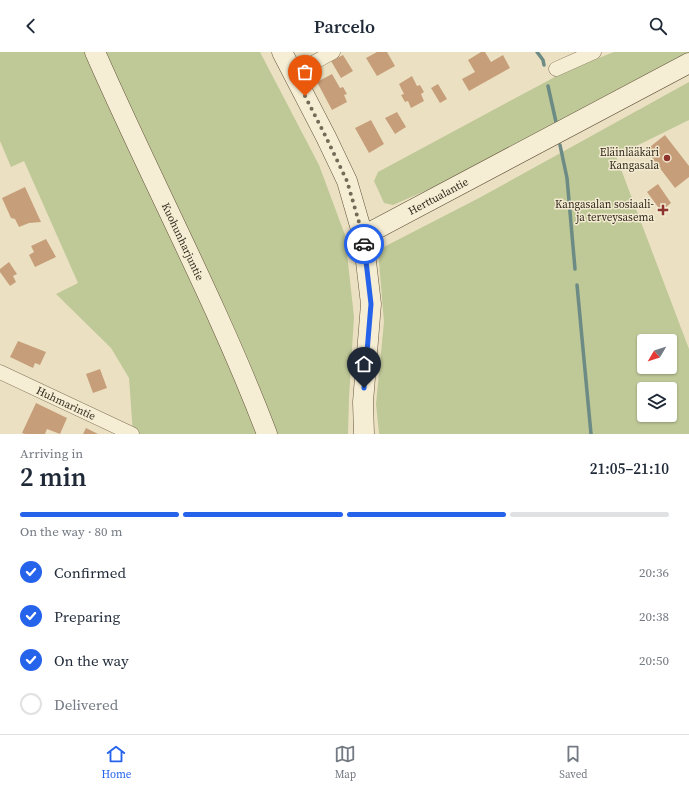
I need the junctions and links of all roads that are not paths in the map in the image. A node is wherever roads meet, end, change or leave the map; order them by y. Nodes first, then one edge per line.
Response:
1 (95, 52) edge
2 (282, 52) edge
3 (333, 52) edge
4 (594, 52) edge
5 (689, 63) edge
6 (556, 69) dead end
7 (293, 74) junction
8 (363, 236) junction
9 (0, 372) edge
10 (132, 434) edge
11 (267, 434) edge
12 (364, 434) edge

1 - 11 street, Kuohunharjuntie
2 - 7 street
3 - 7 street
4 - 6 street
5 - 8 street, Herttualantie
7 - 8 street
8 - 12 street
9 - 10 street, Huhmarintie

